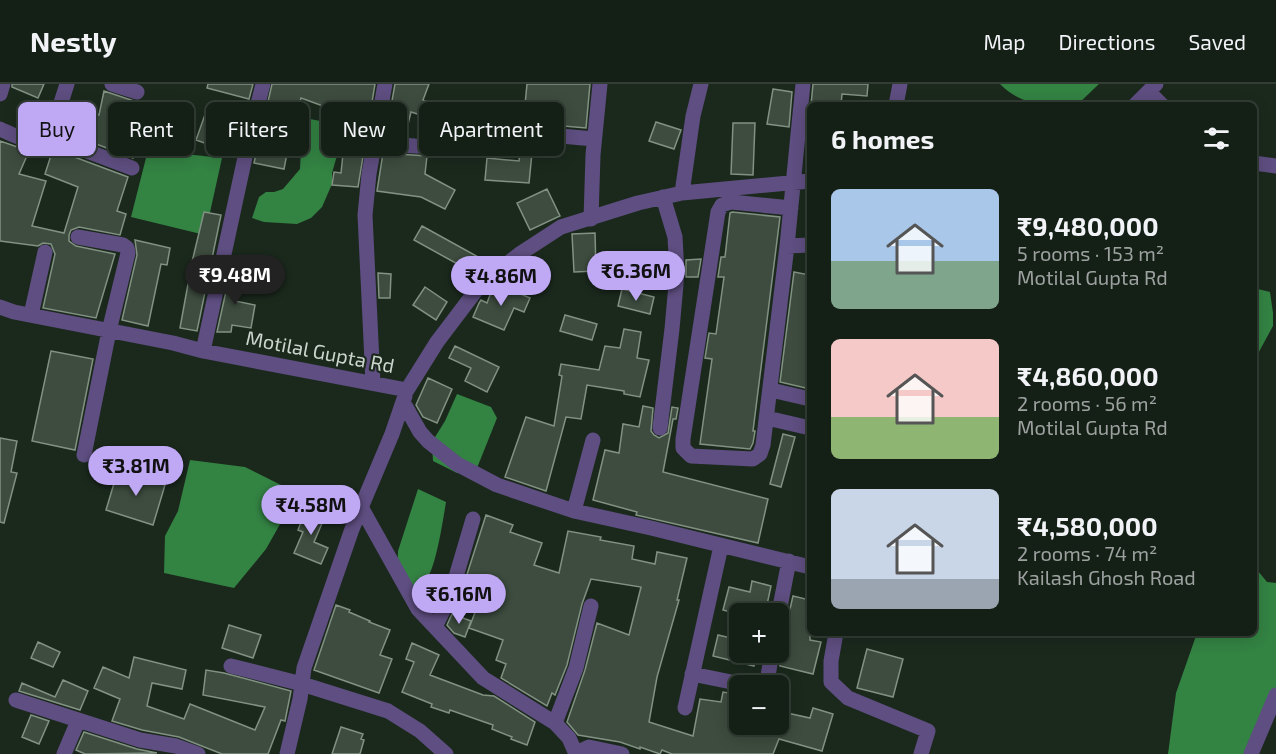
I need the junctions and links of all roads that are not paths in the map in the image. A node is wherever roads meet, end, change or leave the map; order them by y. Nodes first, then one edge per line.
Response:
1 (3, 84) edge
2 (67, 84) edge
3 (112, 84) edge
4 (263, 84) edge
5 (385, 84) edge
6 (600, 84) edge
7 (701, 84) edge
8 (803, 84) edge
9 (900, 84) edge
10 (1152, 88) edge
11 (137, 92) dead end
12 (0, 94) edge
13 (61, 102) edge
14 (382, 102) edge
15 (897, 102) edge
16 (1139, 102) edge
17 (1160, 102) edge
18 (0, 129) edge
19 (18, 137) edge
20 (594, 139) junction
21 (407, 145) edge
22 (96, 154) edge
23 (372, 156) edge
24 (1257, 163) edge
25 (1276, 166) edge
26 (132, 168) dead end
27 (807, 181) edge
28 (793, 183) junction
29 (682, 193) junction
30 (663, 197) junction
31 (791, 208) junction
32 (591, 219) junction
33 (78, 237) dead end
34 (807, 245) edge
35 (787, 246) junction
36 (45, 252) dead end
37 (0, 308) edge
38 (31, 315) junction
39 (109, 331) junction
40 (203, 351) junction
41 (373, 383) junction
42 (771, 390) junction
43 (405, 396) junction
44 (807, 398) edge
45 (767, 418) junction
46 (807, 427) edge
47 (660, 428) dead end
48 (593, 440) dead end
49 (84, 455) dead end
50 (361, 507) junction
51 (574, 511) junction
52 (473, 519) dead end
53 (721, 546) junction
54 (789, 561) junction
55 (807, 566) edge
56 (781, 603) edge
57 (591, 606) dead end
58 (435, 627) junction
59 (836, 636) edge
60 (231, 666) dead end
61 (692, 674) junction
62 (729, 682) edge
63 (302, 684) junction
64 (1276, 695) edge
65 (16, 700) dead end
66 (685, 708) dead end
67 (78, 721) junction
68 (555, 723) junction
69 (576, 753) edge
70 (64, 754) edge
71 (198, 754) edge
72 (288, 754) edge
73 (446, 754) edge
74 (622, 754) edge
75 (921, 754) edge
76 (1251, 754) edge

1 - 12 street
2 - 13 street
3 - 11 street
4 - 40 street
5 - 14 street
6 - 20 street
7 - 29 street
8 - 28 street
9 - 15 street
10 - 16 street
10 - 17 street
18 - 19 street
20 - 21 street
20 - 32 street
22 - 26 street
23 - 41 street
24 - 25 street
27 - 28 street, Motilal Gupta Rd
28 - 29 street, Motilal Gupta Rd
28 - 31 street
29 - 30 street, Motilal Gupta Rd
30 - 32 street, Motilal Gupta Rd
30 - 47 street
31 - 35 street
31 - 45 street
32 - 43 street, Motilal Gupta Rd
33 - 39 street
34 - 35 street
35 - 42 street
36 - 38 street
37 - 38 street, Motilal Gupta Rd
38 - 39 street, Motilal Gupta Rd
39 - 40 street, Motilal Gupta Rd
39 - 49 street
40 - 41 street, Motilal Gupta Rd
41 - 43 street, Motilal Gupta Rd
42 - 44 street
42 - 45 street
43 - 50 street
43 - 51 street
45 - 46 street
48 - 51 street
50 - 58 street
50 - 63 street
51 - 53 street
52 - 58 street
53 - 54 street
53 - 61 street
54 - 55 street
54 - 56 street
57 - 68 street
58 - 68 street
59 - 75 street
60 - 63 street
61 - 62 street
61 - 66 street
63 - 72 street
63 - 73 street
64 - 76 street
65 - 67 street
67 - 70 street
67 - 71 street
68 - 69 street
69 - 74 street

